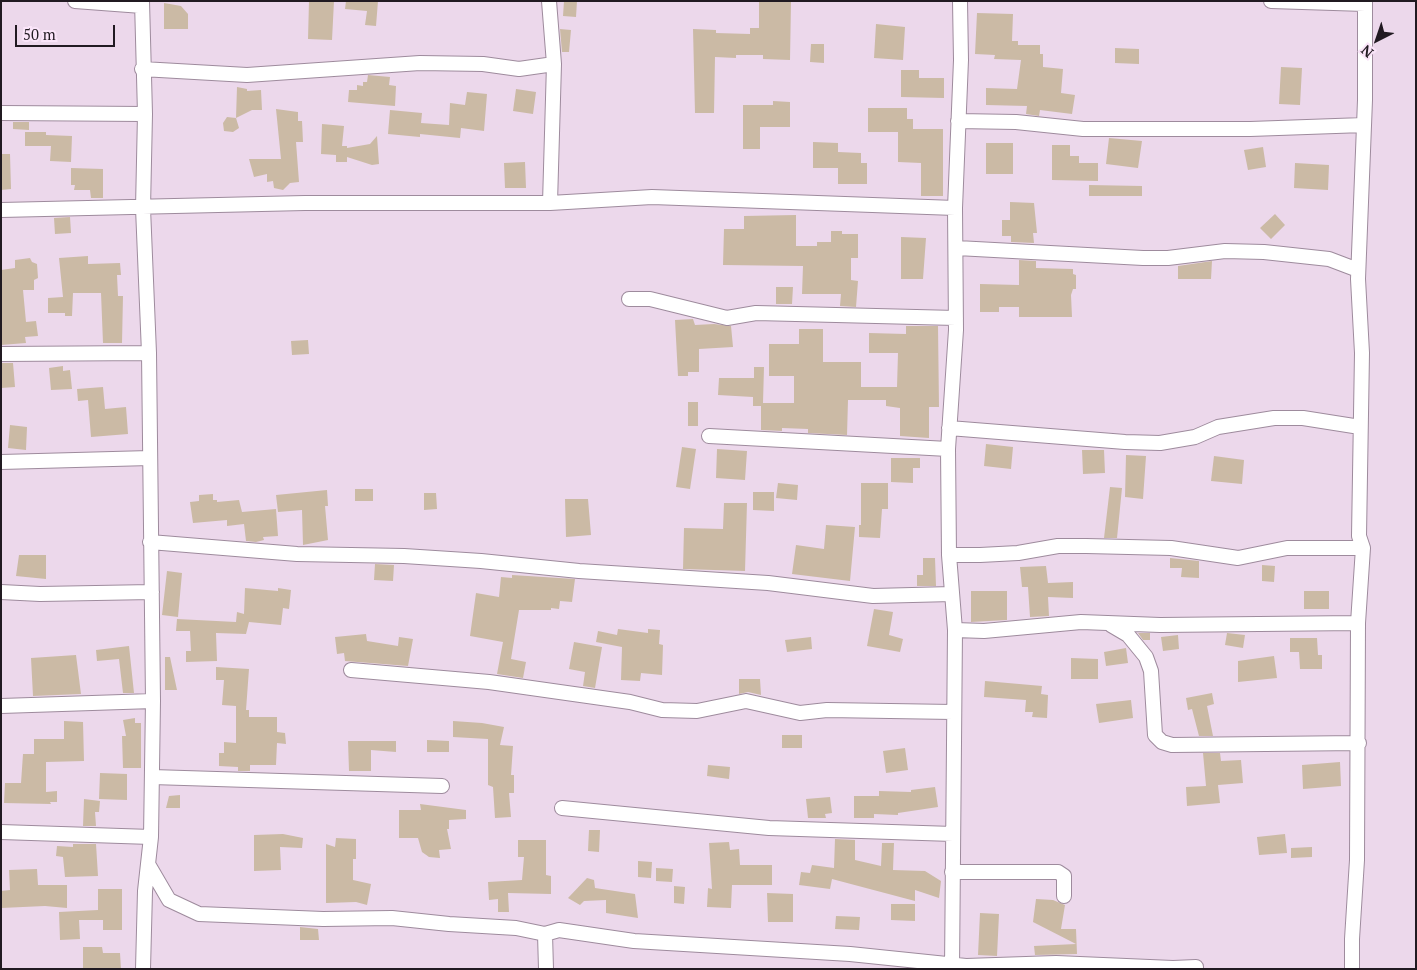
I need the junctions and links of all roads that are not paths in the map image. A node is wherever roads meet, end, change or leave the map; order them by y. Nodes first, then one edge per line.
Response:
1 (75, 1) edge
2 (548, 1) edge
3 (960, 1) edge
4 (1272, 1) edge
5 (1365, 3) edge
6 (142, 4) edge
7 (554, 64) junction
8 (142, 68) junction
9 (1, 113) edge
10 (145, 114) junction
11 (958, 120) junction
12 (1364, 125) junction
13 (550, 203) junction
14 (143, 208) junction
15 (955, 208) junction
16 (1, 210) edge
17 (957, 248) junction
18 (1358, 270) junction
19 (629, 298) dead end
20 (956, 318) junction
21 (149, 353) junction
22 (1, 354) edge
23 (1360, 427) junction
24 (949, 428) junction
25 (709, 436) dead end
26 (948, 449) junction
27 (150, 458) junction
28 (1, 462) edge
29 (150, 542) junction
30 (1363, 548) junction
31 (949, 555) junction
32 (1, 592) edge
33 (152, 592) junction
34 (952, 594) junction
35 (1358, 623) junction
36 (1111, 624) junction
37 (955, 630) junction
38 (351, 670) dead end
39 (153, 701) junction
40 (1, 706) edge
41 (953, 712) junction
42 (1358, 743) junction
43 (152, 777) junction
44 (442, 786) dead end
45 (562, 808) dead end
46 (1, 832) edge
47 (954, 834) junction
48 (151, 837) junction
49 (148, 864) junction
50 (952, 872) junction
51 (1064, 896) dead end
52 (545, 934) junction
53 (1088, 966) edge
54 (952, 967) edge
55 (1196, 967) dead end
56 (143, 969) edge
57 (546, 969) edge
58 (1352, 969) edge

1 - 6 street
2 - 7 street
3 - 11 street
4 - 5 street
5 - 12 street
6 - 8 street
7 - 8 street
7 - 13 street
8 - 10 street
9 - 10 street
10 - 14 street
11 - 12 street
11 - 15 street
12 - 18 street
13 - 14 street
13 - 15 street
14 - 16 street
14 - 21 street
15 - 17 street
17 - 18 street
17 - 20 street
18 - 23 street
19 - 20 street
20 - 24 street
21 - 22 street
21 - 27 street
23 - 24 street
23 - 30 street
24 - 26 street
25 - 26 street
26 - 31 street
27 - 28 street
27 - 29 street
29 - 33 street
29 - 34 street
30 - 31 street
30 - 35 street
31 - 34 street
32 - 33 street
33 - 39 street
34 - 37 street
35 - 36 street
35 - 42 street
36 - 37 street
36 - 42 street
37 - 41 street
38 - 41 street
39 - 40 street
39 - 43 street
41 - 47 street
42 - 58 street
43 - 44 street
43 - 48 street
45 - 47 street
46 - 48 street
47 - 50 street
48 - 49 street
49 - 52 street
49 - 56 street
50 - 51 street
50 - 54 street
52 - 54 street
52 - 57 street
53 - 54 street
53 - 55 street

